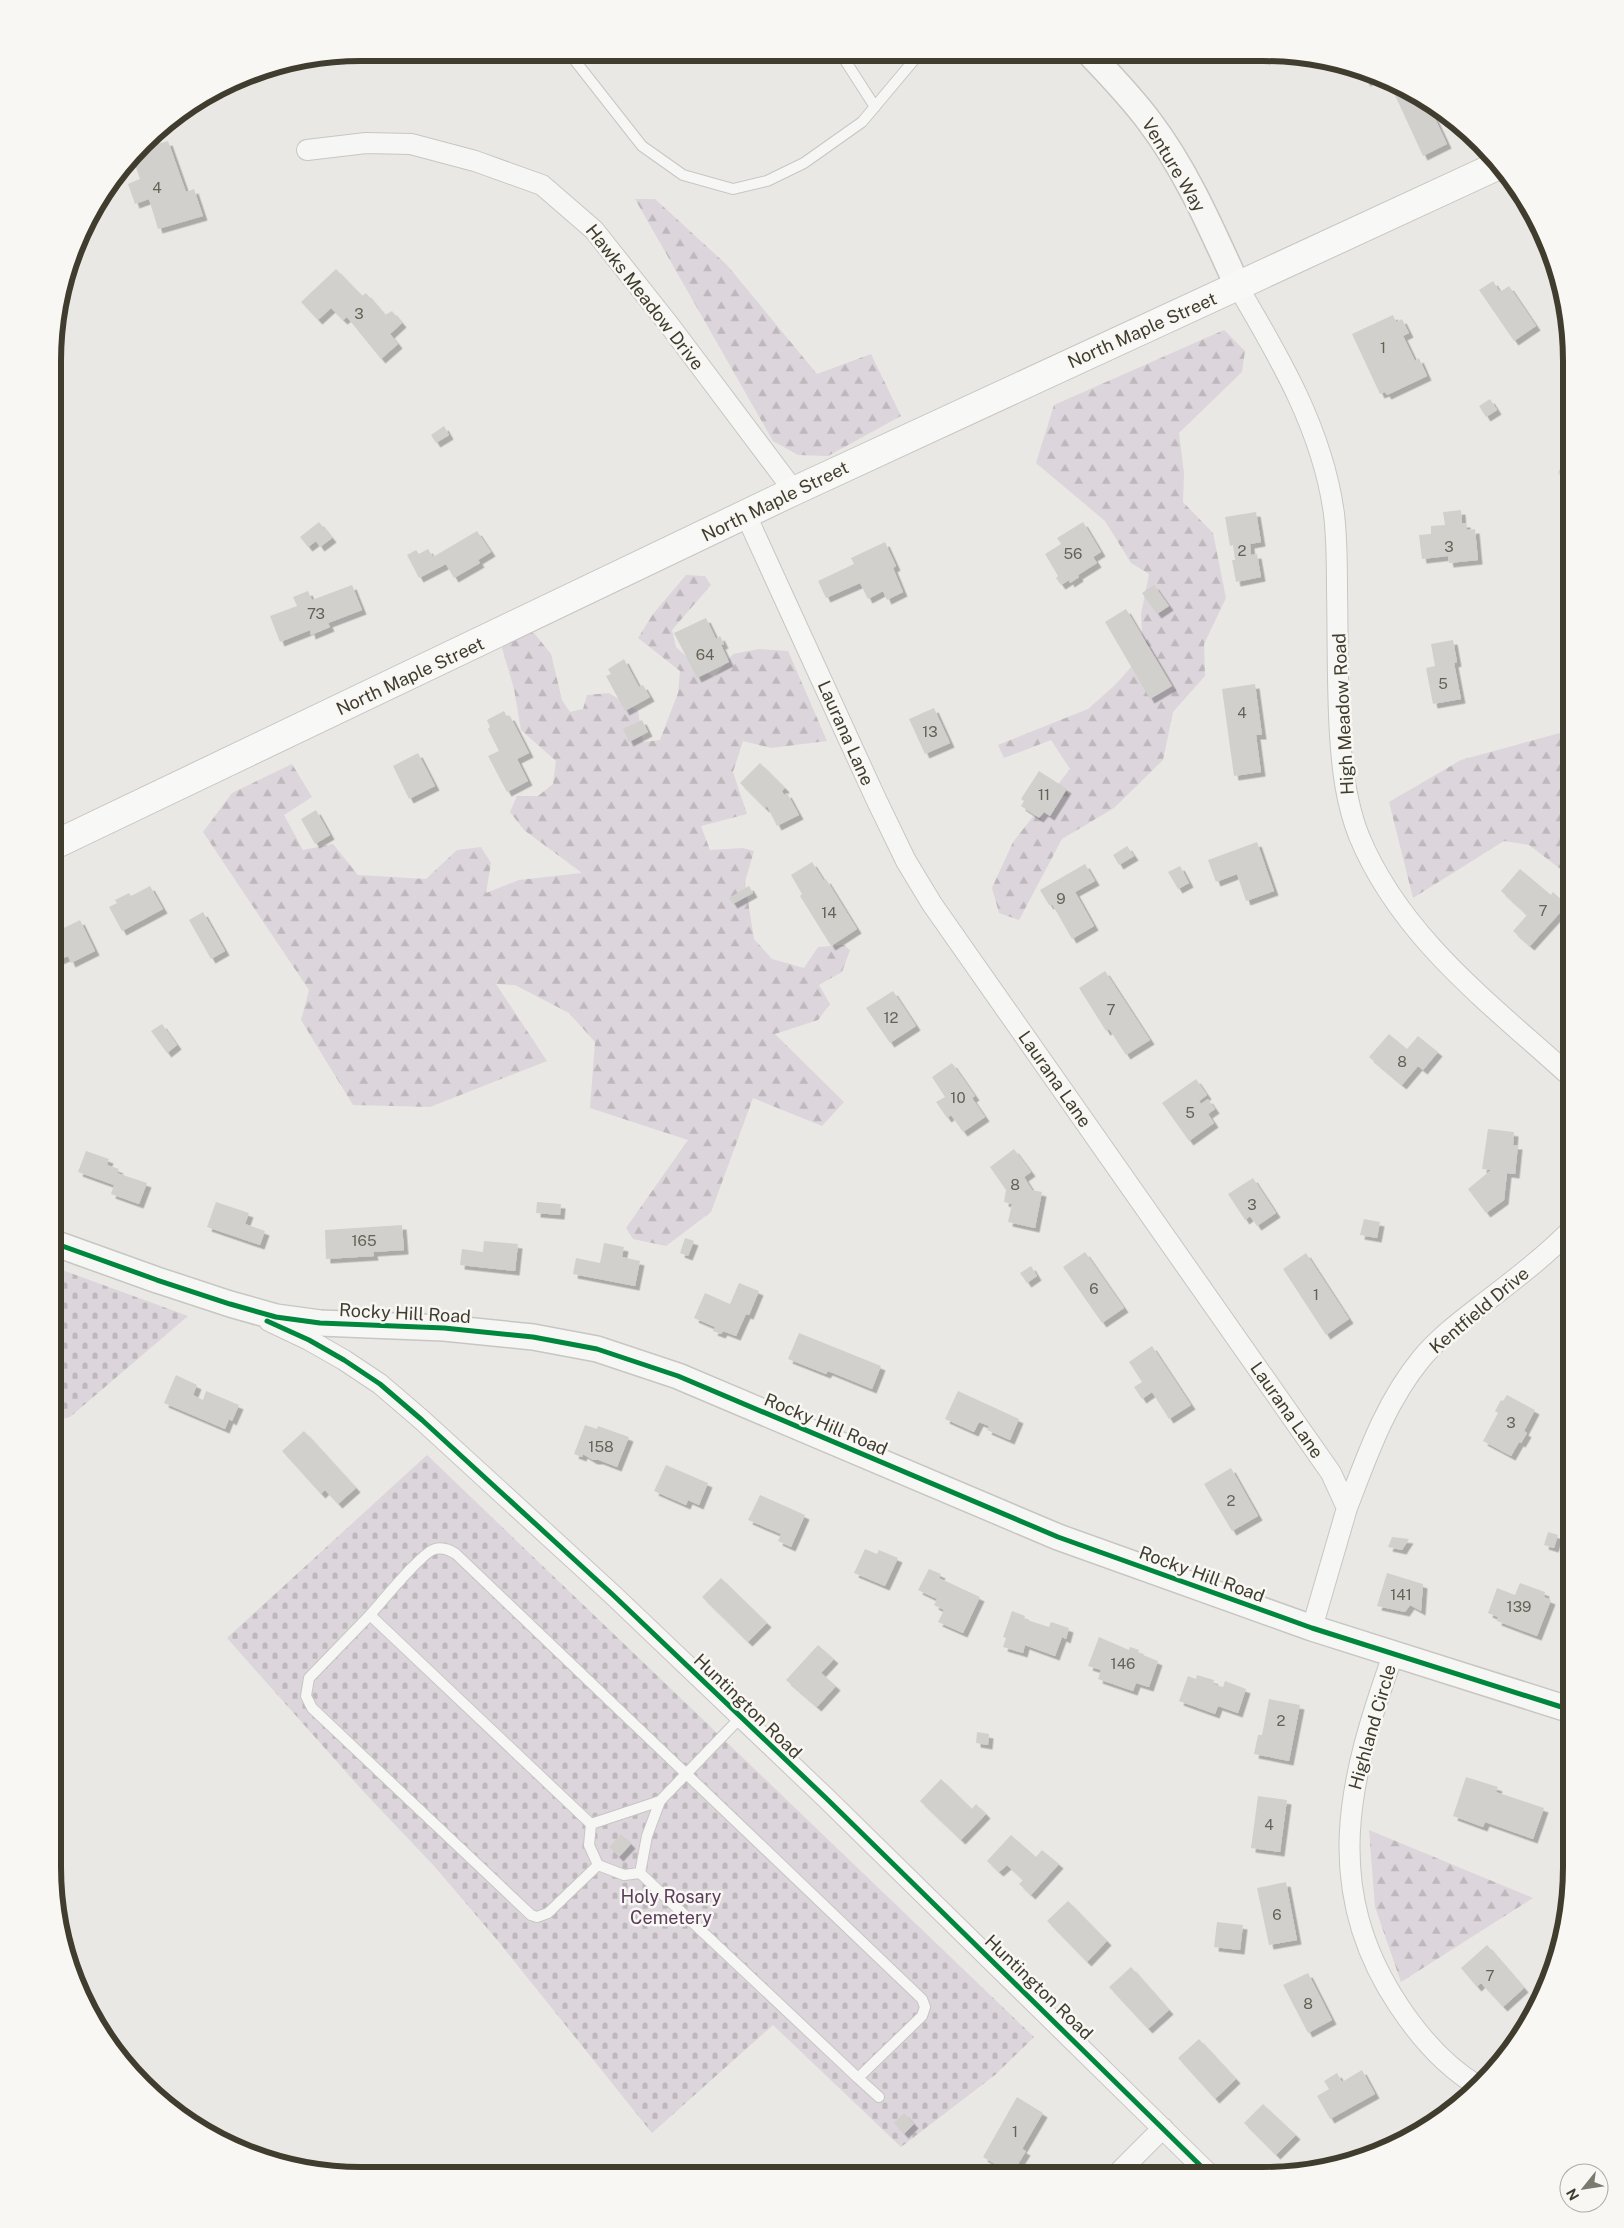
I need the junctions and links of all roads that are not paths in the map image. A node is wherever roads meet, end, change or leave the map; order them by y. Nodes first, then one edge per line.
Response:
1 (575, 61) edge
2 (844, 61) edge
3 (913, 61) edge
4 (1096, 61) edge
5 (874, 107) junction
6 (307, 150) dead end
7 (1491, 168) edge
8 (1238, 287) junction
9 (794, 491) junction
10 (746, 515) junction
11 (61, 842) edge
12 (1563, 1070) edge
13 (1563, 1238) edge
14 (61, 1244) edge
15 (230, 1304) junction
16 (1347, 1508) junction
17 (370, 1615) junction
18 (1312, 1628) junction
19 (1393, 1655) junction
20 (1563, 1708) edge
21 (740, 1718) junction
22 (687, 1773) junction
23 (660, 1801) junction
24 (591, 1824) junction
25 (598, 1865) junction
26 (640, 1873) junction
27 (858, 2078) junction
28 (1471, 2082) edge
29 (879, 2097) dead end
30 (1163, 2128) junction
31 (1124, 2167) edge
32 (1202, 2167) edge

1 - 5 lane
2 - 5 lane
3 - 5 lane
4 - 8 street, Venture Way
6 - 9 street, Hawks Meadow Drive
7 - 8 main road, North Maple Street
8 - 9 main road, North Maple Street
8 - 12 street, High Meadow Road
9 - 10 main road, North Maple Street
10 - 11 main road, North Maple Street
10 - 16 street, Laurana Lane
13 - 16 street, Kentfield Drive
14 - 15 street, Rocky Hill Road
15 - 18 street, Rocky Hill Road
15 - 21 street, Huntington Road
16 - 18 street
17 - 22 lane
17 - 24 lane
17 - 25 lane
18 - 19 street, Rocky Hill Road
19 - 20 street, Rocky Hill Road
19 - 28 street, Highland Circle
21 - 22 lane
21 - 30 street, Huntington Road
22 - 23 lane
22 - 27 lane
23 - 24 lane
23 - 26 lane
24 - 25 lane
25 - 26 lane
26 - 27 lane
27 - 29 lane
30 - 31 street
30 - 32 street, Huntington Road

